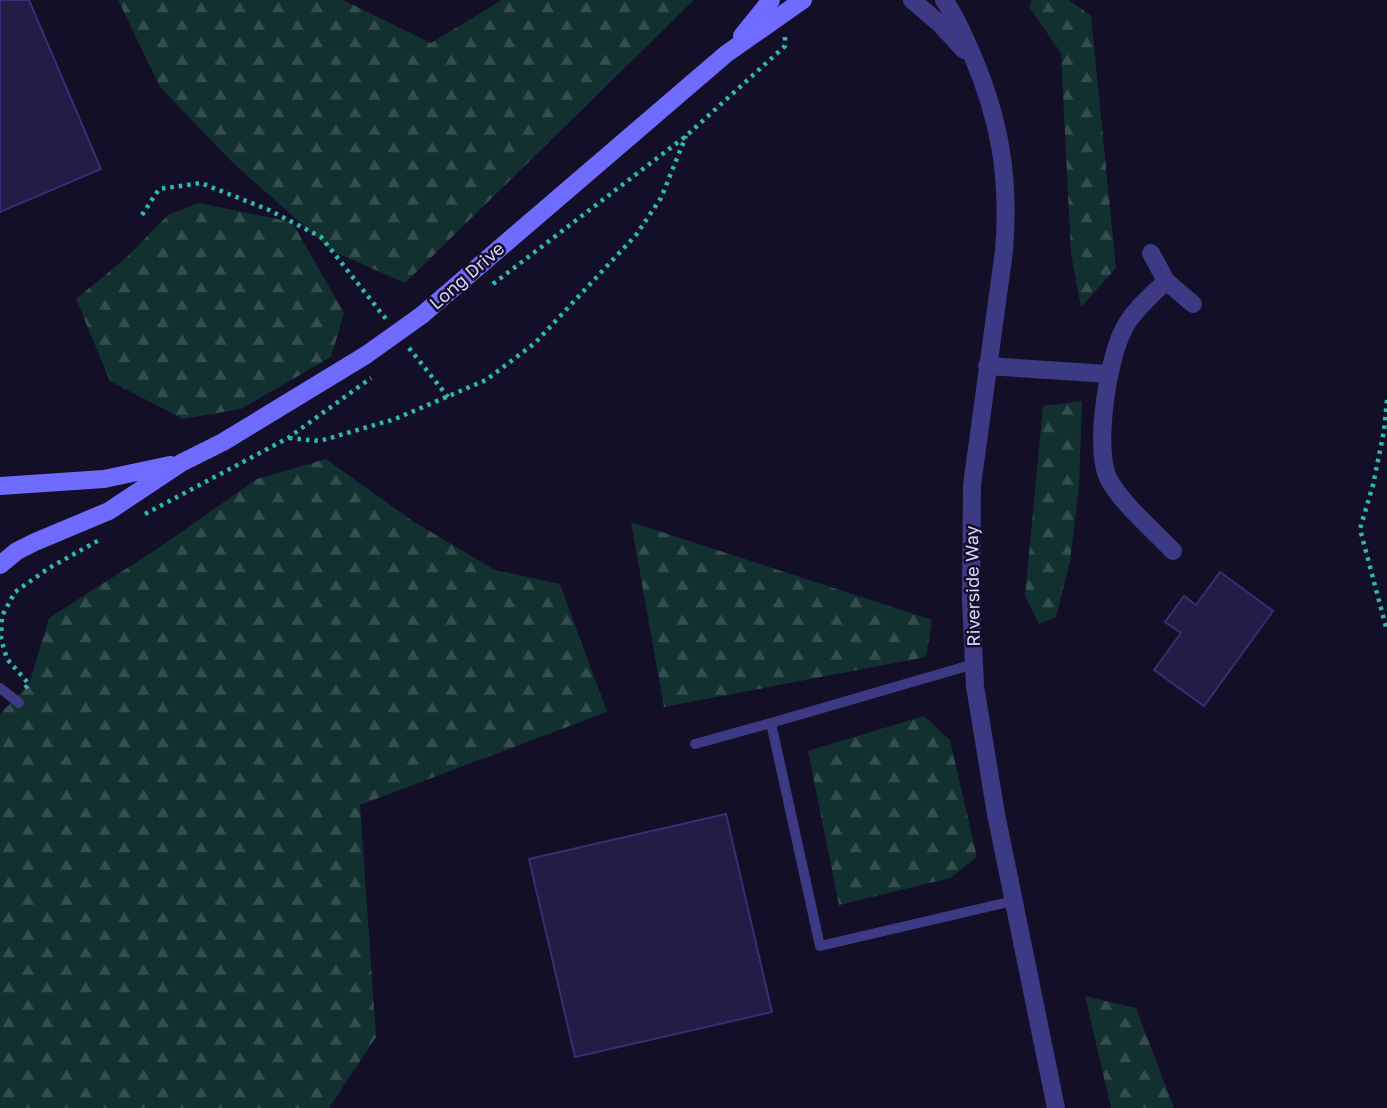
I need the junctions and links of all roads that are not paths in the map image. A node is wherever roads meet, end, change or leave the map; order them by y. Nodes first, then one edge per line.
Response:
1 (771, 0) edge
2 (803, 0) edge
3 (912, 0) edge
4 (944, 0) edge
5 (726, 54) junction
6 (976, 64) junction
7 (1151, 253) dead end
8 (1166, 281) junction
9 (1193, 304) dead end
10 (987, 366) junction
11 (1109, 374) junction
12 (181, 463) junction
13 (0, 486) edge
14 (1173, 551) dead end
15 (0, 565) edge
16 (974, 664) junction
17 (0, 688) edge
18 (17, 701) road end
19 (771, 723) junction
20 (695, 744) dead end
21 (1013, 901) junction
22 (1056, 1108) edge

1 - 5 main road, Long Drive
2 - 5 main road, Long Drive
3 - 6 street, Riverside Way
4 - 6 street, Riverside Way
5 - 12 main road, Long Drive, bridge
6 - 10 street, Riverside Way
7 - 8 street
8 - 9 street
8 - 11 street
10 - 11 street
10 - 16 street, Riverside Way
11 - 14 street
12 - 13 main road, Long Drive
12 - 15 main road, Long Drive
16 - 19 lane
16 - 21 street, Riverside Way
17 - 18 lane
19 - 20 lane
19 - 21 lane
21 - 22 street, Riverside Way

